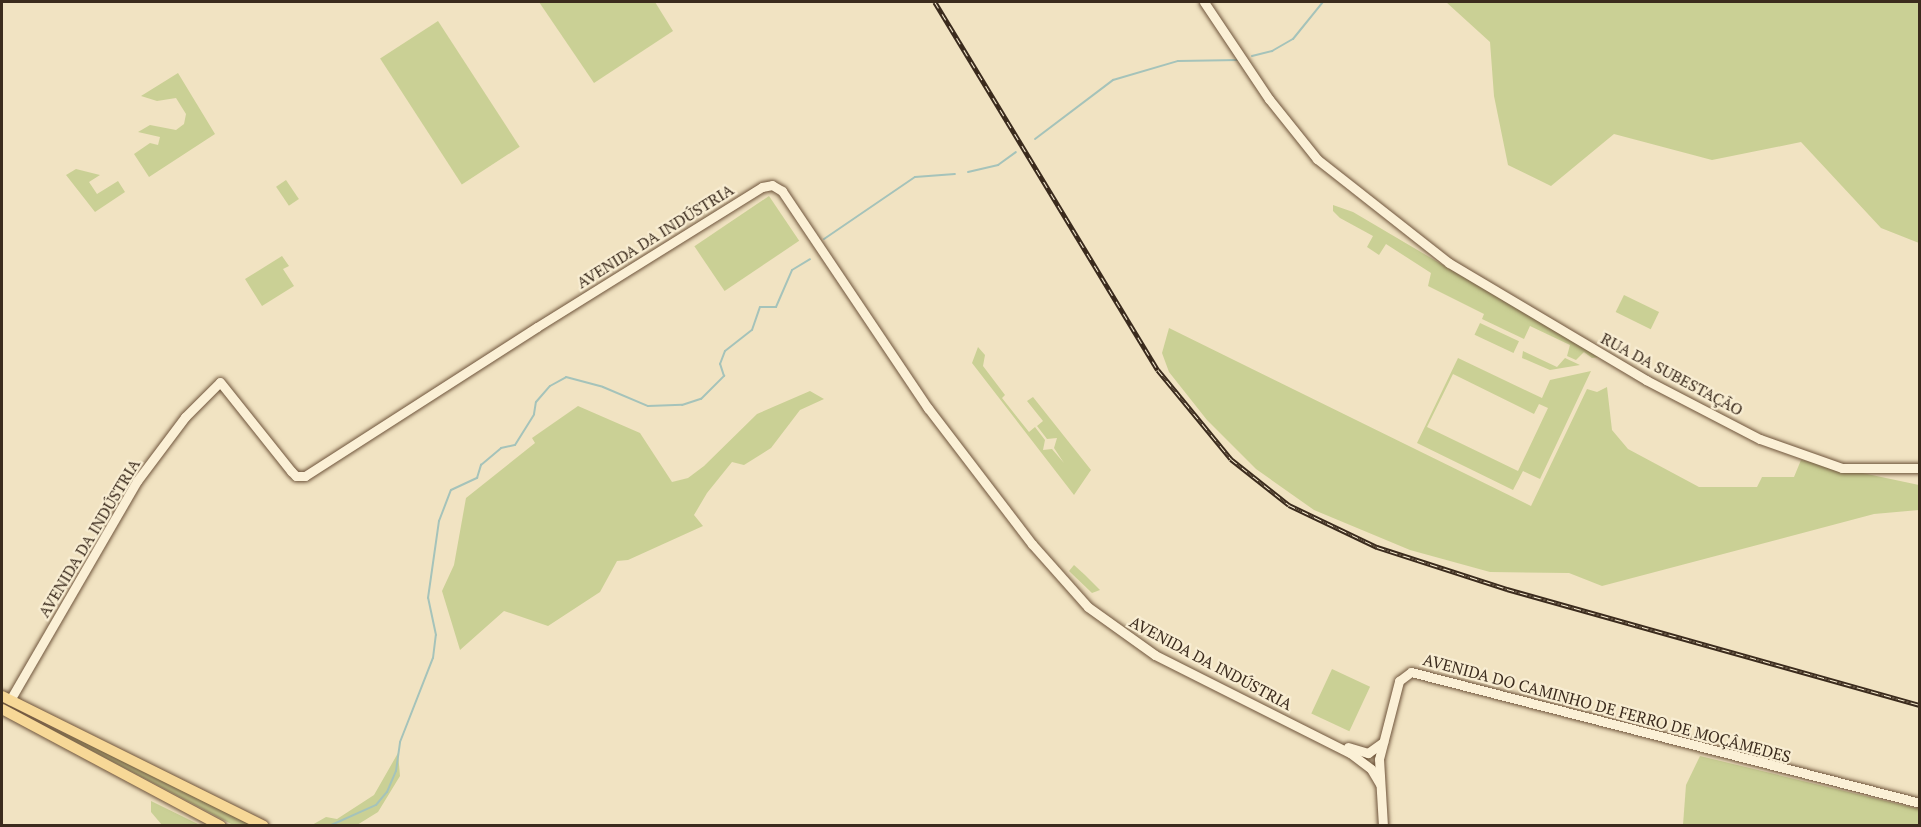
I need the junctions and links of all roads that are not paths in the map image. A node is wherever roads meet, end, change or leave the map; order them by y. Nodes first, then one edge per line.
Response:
1 (1204, 2) edge
2 (1920, 468) edge
3 (6, 698) edge
4 (2, 709) edge
5 (1332, 742) junction
6 (1383, 742) junction
7 (1380, 784) junction
8 (1920, 803) edge
9 (221, 825) edge
10 (264, 825) edge
11 (1383, 825) edge

1 - 2 street, RUA DA SUBESTAÇÃO
3 - 5 street, AVENIDA DA INDÚSTRIA
3 - 10 main road
4 - 9 main road
5 - 6 street, AVENIDA DA INDÚSTRIA
5 - 7 street, AVENIDA DA INDÚSTRIA
6 - 7 street, AVENIDA DO CAMINHO DE FERRO DE MOÇÂMEDES
6 - 8 street, AVENIDA DO CAMINHO DE FERRO DE MOÇÂMEDES
7 - 11 street, AVENIDA DO CAMINHO DE FERRO DE MOÇÂMEDES

